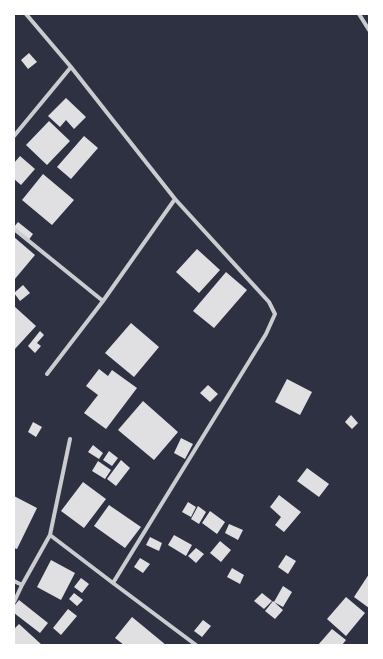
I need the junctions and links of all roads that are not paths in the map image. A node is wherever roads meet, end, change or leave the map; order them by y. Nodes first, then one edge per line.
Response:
1 (26, 14) edge
2 (359, 14) edge
3 (369, 30) edge
4 (71, 67) junction
5 (14, 136) edge
6 (175, 199) junction
7 (14, 229) edge
8 (103, 301) junction
9 (47, 374) dead end
10 (70, 439) dead end
11 (50, 535) junction
12 (14, 581) edge
13 (113, 583) junction
14 (22, 585) junction
15 (14, 602) edge
16 (196, 645) edge

1 - 4 street
2 - 3 street
4 - 5 street
4 - 6 street
6 - 8 street
6 - 13 street
7 - 8 street
8 - 9 street
10 - 11 street
11 - 13 street
11 - 14 street
12 - 14 street
13 - 16 street
14 - 15 street

